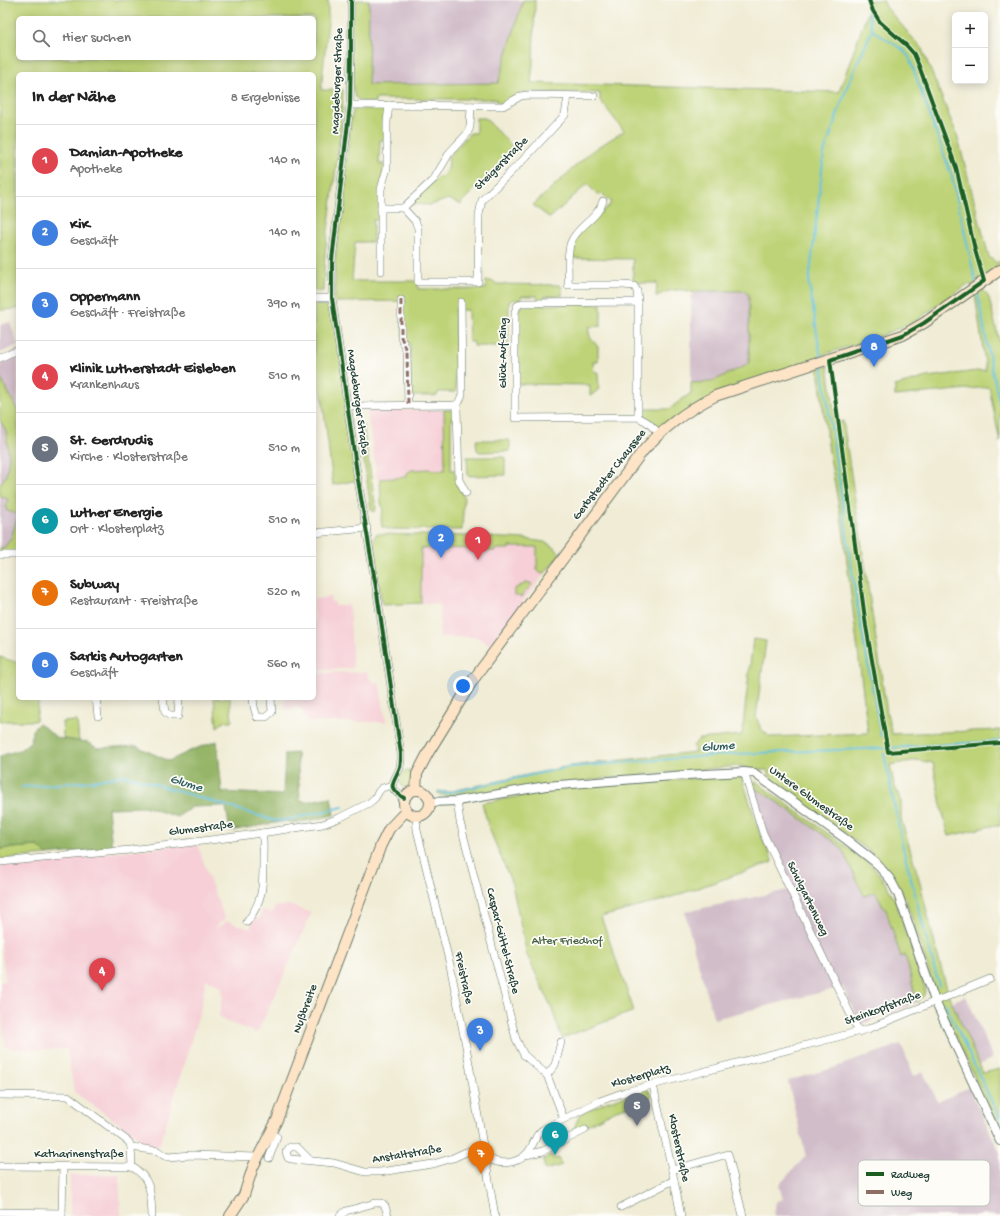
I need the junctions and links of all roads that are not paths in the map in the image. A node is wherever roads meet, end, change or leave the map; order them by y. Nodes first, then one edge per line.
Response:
1 (351, 0) edge
2 (568, 96) junction
3 (594, 96) dead end
4 (350, 105) junction
5 (389, 105) junction
6 (471, 106) junction
7 (603, 201) dead end
8 (381, 208) junction
9 (403, 208) junction
10 (1000, 270) edge
11 (381, 271) dead end
12 (316, 298) edge
13 (332, 298) junction
14 (401, 300) dead end
15 (461, 302) dead end
16 (638, 302) junction
17 (16, 350) edge
18 (0, 358) edge
19 (456, 404) junction
20 (408, 405) junction
21 (348, 406) junction
22 (638, 416) junction
23 (659, 433) junction
24 (466, 493) dead end
25 (366, 528) junction
26 (316, 533) edge
27 (0, 555) edge
28 (16, 556) edge
29 (96, 700) edge
30 (163, 700) edge
31 (178, 700) edge
32 (253, 700) edge
33 (271, 700) edge
34 (98, 716) dead end
35 (744, 772) junction
36 (392, 784) junction
37 (416, 789) junction
38 (404, 798) junction
39 (457, 801) junction
40 (430, 802) junction
41 (406, 811) junction
42 (416, 816) junction
43 (262, 833) junction
44 (0, 862) edge
45 (247, 922) dead end
46 (990, 979) dead end
47 (937, 1000) junction
48 (858, 1032) junction
49 (561, 1042) dead end
50 (781, 1052) joint
51 (547, 1075) junction
52 (652, 1085) junction
53 (0, 1095) edge
54 (564, 1119) junction
55 (585, 1130) dead end
56 (271, 1134) junction
57 (1000, 1141) edge
58 (131, 1147) junction
59 (483, 1149) junction
60 (525, 1155) junction
61 (257, 1158) junction
62 (269, 1158) dead end
63 (310, 1160) dead end
64 (0, 1166) edge
65 (132, 1166) junction
66 (63, 1167) junction
67 (672, 1170) junction
68 (674, 1180) junction
69 (621, 1207) dead end
70 (0, 1212) edge
71 (62, 1214) edge
72 (341, 1215) edge
73 (152, 1216) edge
74 (230, 1216) edge
75 (388, 1216) edge
76 (495, 1216) edge
77 (681, 1216) edge
78 (743, 1216) edge

1 - 4 street, Magdeburger Straße
2 - 3 street
2 - 6 street
2 - 9 street, Steigerstraße
4 - 5 street
4 - 13 street, Magdeburger Straße
5 - 6 street
5 - 8 street
6 - 9 street
7 - 16 street
8 - 9 street
8 - 11 street
10 - 23 main road, Gerbstedter Chaussee
12 - 13 street
13 - 21 street, Magdeburger Straße
14 - 20 street
15 - 19 street
16 - 22 street
16 - 22 street, Glück-Auf-Ring
17 - 18 street
19 - 20 street
19 - 24 street
20 - 21 street
21 - 25 street, Magdeburger Straße
22 - 23 street
23 - 37 main road, Gerbstedter Chaussee
25 - 26 street
25 - 36 street, Magdeburger Straße
27 - 28 street
29 - 34 street
30 - 31 street
32 - 33 street
35 - 39 street, Untere Glumestraße
35 - 47 street, Untere Glumestraße
35 - 48 street, Schulgartenweg
36 - 38 street
36 - 43 street, Glumestraße
37 - 38 main road
37 - 40 main road
38 - 41 main road
39 - 40 street
39 - 51 street, Caspar-Güttel-Straße
40 - 42 main road
41 - 42 main road
41 - 56 main road, Nußbreite
42 - 59 street, Freistraße
43 - 44 street, Glumestraße
43 - 45 street
46 - 47 street, Steinkopfstraße
47 - 48 street, Steinkopfstraße
47 - 57 street, Untere Glumestraße
48 - 50 street, Steinkopfstraße
49 - 51 street
50 - 52 street, Klosterplatz
51 - 54 street
52 - 54 street, Klosterplatz
52 - 67 street, Klosterstraße
53 - 58 street
54 - 60 street, Klosterplatz
55 - 60 street
56 - 61 main road, Nußbreite
56 - 62 street
58 - 61 street
58 - 65 street
59 - 60 street
59 - 63 street, Anstaltstraße
59 - 76 street, Freistraße
61 - 74 main road, Nußbreite
64 - 66 street, Katharinenstraße
65 - 66 street, Katharinenstraße
65 - 73 street, Katharinenstraße
66 - 71 street
67 - 68 street, Klosterstraße
67 - 78 street
68 - 69 street
68 - 77 street, Klosterstraße
70 - 71 street
72 - 75 street

